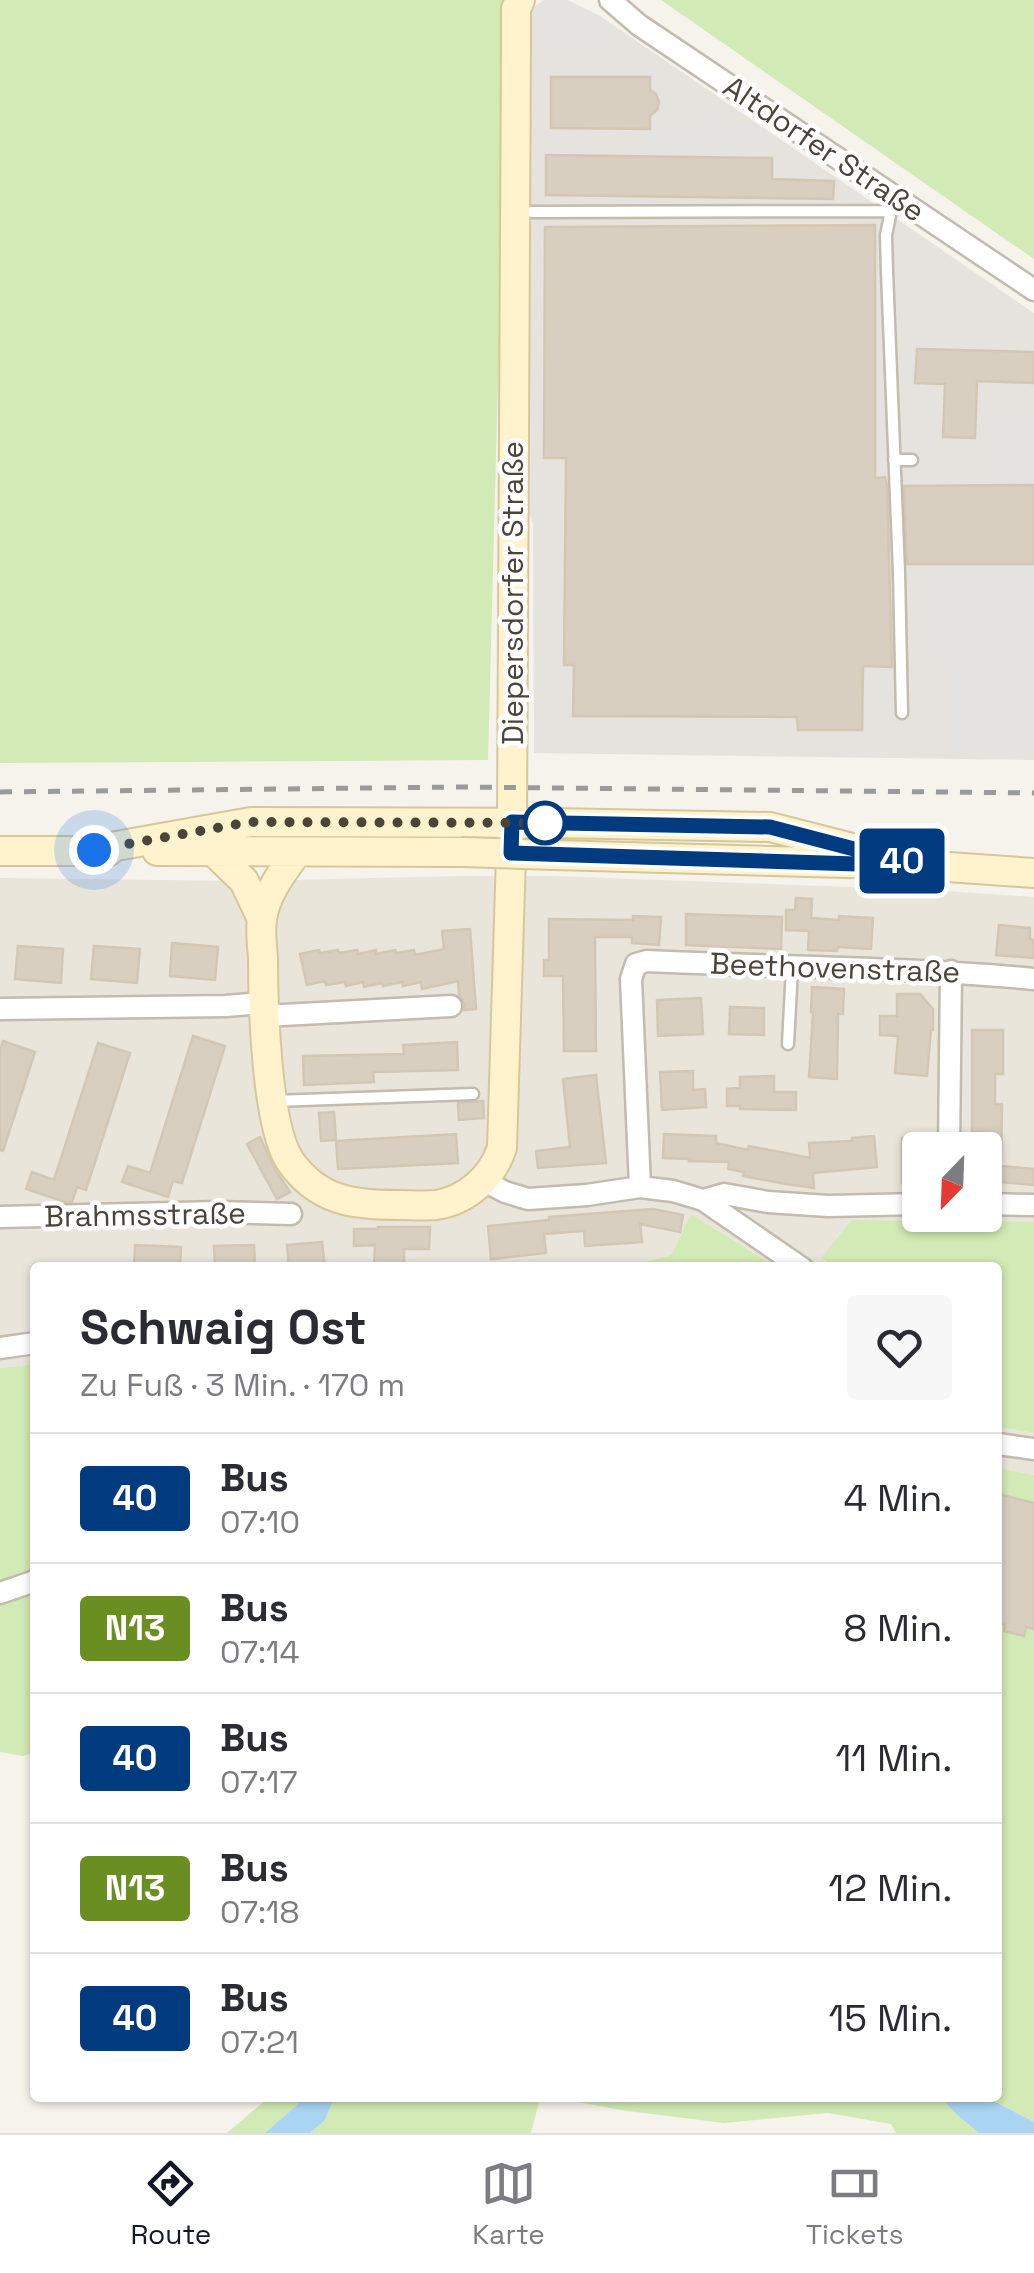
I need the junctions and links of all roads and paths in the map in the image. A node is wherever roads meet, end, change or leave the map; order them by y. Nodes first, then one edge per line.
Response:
1 (520, 0) edge
2 (614, 2) edge
3 (891, 202) junction
4 (532, 212) dead end
5 (1034, 290) edge
6 (894, 460) junction
7 (912, 460) dead end
8 (902, 713) dead end
9 (512, 822) junction
10 (94, 850) junction
11 (0, 851) edge
12 (296, 852) junction
13 (215, 853) junction
14 (919, 866) junction
15 (1034, 872) edge
16 (262, 919) junction
17 (792, 968) junction
18 (951, 971) junction
19 (1034, 978) edge
20 (452, 1006) dead end
21 (0, 1008) edge
22 (264, 1010) junction
23 (788, 1044) dead end
24 (473, 1094) dead end
25 (273, 1100) junction
26 (949, 1132) edge
27 (484, 1180) junction
28 (640, 1186) junction
29 (703, 1200) junction
30 (902, 1204) edge
31 (1002, 1204) edge
32 (1034, 1205) edge
33 (291, 1214) dead end
34 (0, 1217) edge
35 (793, 1262) edge
36 (30, 1344) edge
37 (0, 1348) edge
38 (1002, 1445) edge
39 (1034, 1449) edge
40 (30, 1583) edge
41 (0, 1593) edge

1 - 9 main road, Diepersdorfer Straße
2 - 3 street, Altdorfer Straße
3 - 4 lane
3 - 5 street, Altdorfer Straße
3 - 6 lane
6 - 7 lane
6 - 8 lane
9 - 10 main road
9 - 14 main road
9 - 27 main road, Diepersdorfer Straße
10 - 11 main road
10 - 13 main road
12 - 13 main road
12 - 14 main road, bridge
12 - 16 main road
13 - 16 main road
14 - 15 main road
16 - 22 main road
17 - 18 street, Beethovenstraße
17 - 23 lane
17 - 28 street, Beethovenstraße
18 - 19 street, Beethovenstraße
18 - 26 street
20 - 22 street
21 - 22 street
22 - 25 main road
24 - 25 lane
25 - 27 main road
27 - 28 street
28 - 29 street
29 - 30 street
29 - 35 street
31 - 32 street
33 - 34 street, Brahmsstraße
36 - 37 street
38 - 39 street
40 - 41 street

